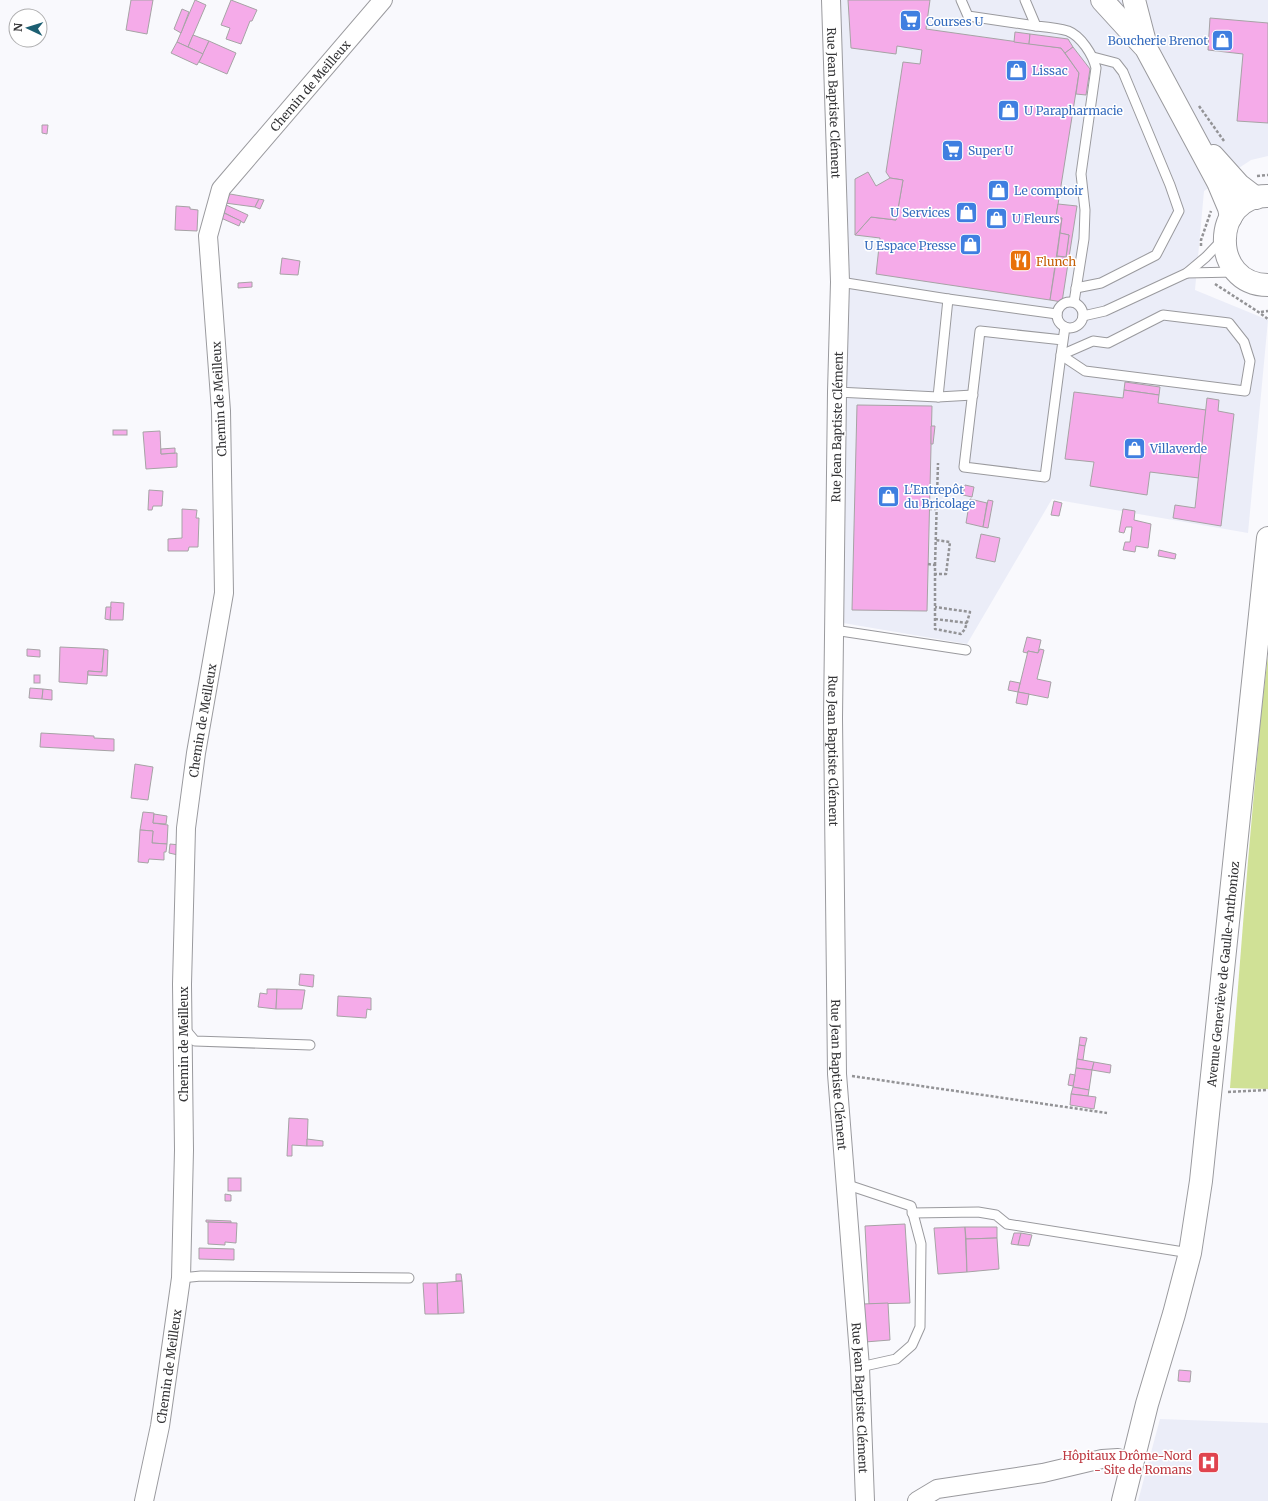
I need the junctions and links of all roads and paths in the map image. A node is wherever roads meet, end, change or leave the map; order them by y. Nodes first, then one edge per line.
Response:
1 (383, 0) edge
2 (831, 0) edge
3 (961, 0) edge
4 (1025, 0) edge
5 (1110, 0) edge
6 (1134, 0) edge
7 (1036, 26) junction
8 (1147, 50) junction
9 (1093, 58) junction
10 (1197, 102) dead end
11 (1193, 135) junction
12 (1225, 144) dead end
13 (1262, 197) edge
14 (1230, 217) junction
15 (1224, 238) junction
16 (1237, 272) junction
17 (1187, 273) junction
18 (840, 282) junction
19 (1266, 287) edge
20 (1076, 288) junction
21 (948, 299) junction
22 (1074, 302) junction
23 (1268, 310) edge
24 (1057, 314) junction
25 (1083, 316) junction
26 (1268, 319) edge
27 (1065, 327) junction
28 (1063, 340) junction
29 (1061, 355) junction
30 (837, 392) junction
31 (973, 395) junction
32 (938, 396) junction
33 (938, 463) dead end
34 (930, 509) dead end
35 (936, 509) junction
36 (1268, 538) edge
37 (935, 540) junction
38 (928, 564) dead end
39 (934, 565) junction
40 (934, 574) junction
41 (935, 607) junction
42 (935, 619) junction
43 (967, 623) junction
44 (834, 630) junction
45 (966, 650) dead end
46 (183, 1027) junction
47 (310, 1045) dead end
48 (837, 1074) junction
49 (1268, 1090) edge
50 (1211, 1093) junction
51 (1107, 1113) dead end
52 (845, 1184) junction
53 (912, 1213) junction
54 (1190, 1253) junction
55 (181, 1278) junction
56 (409, 1278) dead end
57 (860, 1367) junction
58 (1147, 1404) junction
59 (1125, 1460) junction
60 (144, 1501) edge
61 (865, 1501) edge
62 (917, 1501) edge
63 (1111, 1501) edge
64 (1123, 1501) edge

1 - 46 street, Chemin de Meilleux
2 - 18 street, Rue Jean Baptiste Clément
3 - 7 lane
4 - 7 lane
5 - 8 main road
6 - 8 main road
7 - 9 lane
8 - 11 main road
9 - 20 lane
9 - 20 lane
10 - 12 path
11 - 13 main road
11 - 14 main road
13 - 14 main road
14 - 15 main road
15 - 16 main road
15 - 17 lane
16 - 17 lane
16 - 19 main road
17 - 25 lane
18 - 21 lane
18 - 30 street, Rue Jean Baptiste Clément
20 - 22 lane
21 - 24 lane
21 - 32 lane
22 - 24 lane
22 - 25 lane
23 - 26 path
24 - 27 lane
25 - 27 lane
27 - 28 lane
28 - 29 lane
28 - 31 lane
29 - 29 lane
29 - 31 lane
30 - 32 lane
30 - 44 street, Rue Jean Baptiste Clément
31 - 32 lane
33 - 35 path
34 - 35 path
35 - 37 path
36 - 50 main road, Avenue Geneviève de Gaulle-Anthonioz
37 - 39 path
37 - 40 path
38 - 39 path
39 - 40 path
40 - 41 path
41 - 42 path
41 - 43 path
42 - 43 path
42 - 43 path
44 - 45 lane
44 - 48 street, Rue Jean Baptiste Clément
46 - 47 lane
46 - 55 street, Chemin de Meilleux
48 - 51 path
48 - 52 street, Rue Jean Baptiste Clément
49 - 50 path
50 - 54 main road, Avenue Geneviève de Gaulle-Anthonioz
52 - 53 lane
52 - 57 street, Rue Jean Baptiste Clément
53 - 54 lane
53 - 57 lane
54 - 58 main road, Avenue Geneviève de Gaulle-Anthonioz
55 - 56 lane
55 - 60 street, Chemin de Meilleux
57 - 61 street, Rue Jean Baptiste Clément
58 - 59 main road, Avenue Geneviève de Gaulle-Anthonioz
58 - 64 main road, Avenue Geneviève de Gaulle-Anthonioz
59 - 62 street
59 - 63 main road, Avenue Geneviève de Gaulle-Anthonioz

